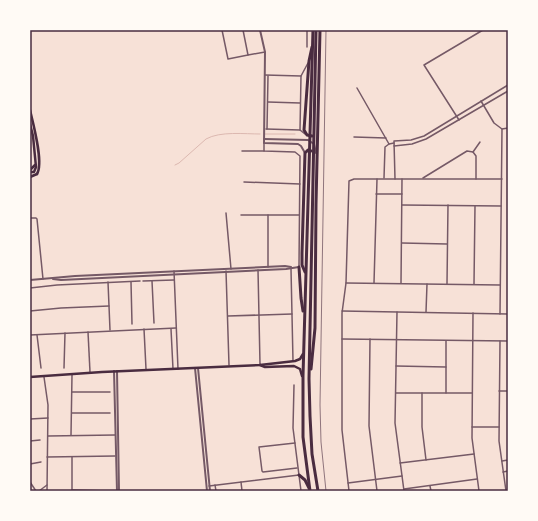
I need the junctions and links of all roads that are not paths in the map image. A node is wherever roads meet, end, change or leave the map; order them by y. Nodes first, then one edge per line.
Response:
1 (222, 30) edge
2 (243, 30) edge
3 (260, 30) edge
4 (307, 30) edge
5 (313, 30) edge
6 (316, 30) edge
7 (320, 30) edge
8 (483, 30) edge
9 (313, 44) junction
10 (307, 47) dead end
11 (265, 52) junction
12 (248, 55) junction
13 (309, 61) junction
14 (264, 75) junction
15 (268, 76) junction
16 (301, 76) junction
17 (508, 86) edge
18 (357, 88) dead end
19 (508, 91) edge
20 (481, 101) junction
21 (268, 102) junction
22 (300, 103) junction
23 (484, 105) junction
24 (30, 112) edge
25 (456, 116) junction
26 (459, 120) junction
27 (30, 124) edge
28 (263, 128) junction
29 (508, 128) edge
30 (267, 129) junction
31 (318, 129) junction
32 (502, 129) junction
33 (300, 130) junction
34 (305, 134) junction
35 (354, 137) dead end
36 (386, 138) junction
37 (264, 139) junction
38 (480, 142) dead end
39 (264, 143) junction
40 (394, 143) junction
41 (389, 144) junction
42 (242, 151) dead end
43 (264, 151) junction
44 (473, 152) junction
45 (305, 153) junction
46 (317, 158) junction
47 (36, 164) junction
48 (30, 171) edge
49 (34, 172) junction
50 (37, 174) junction
51 (30, 177) edge
52 (377, 179) junction
53 (384, 179) junction
54 (395, 179) junction
55 (402, 179) junction
56 (422, 179) junction
57 (476, 179) junction
58 (502, 179) junction
59 (244, 182) dead end
60 (300, 184) junction
61 (376, 194) junction
62 (402, 194) junction
63 (402, 205) junction
64 (448, 205) junction
65 (475, 206) junction
66 (501, 206) junction
67 (226, 213) dead end
68 (241, 215) dead end
69 (268, 215) junction
70 (299, 215) junction
71 (30, 218) edge
72 (402, 243) junction
73 (447, 244) junction
74 (299, 266) junction
75 (268, 267) junction
76 (291, 267) junction
77 (231, 270) junction
78 (258, 270) junction
79 (226, 271) junction
80 (174, 273) junction
81 (306, 276) junction
82 (43, 279) junction
83 (30, 280) edge
84 (174, 280) junction
85 (140, 281) dead end
86 (143, 281) dead end
87 (152, 281) junction
88 (108, 282) junction
89 (131, 282) junction
90 (346, 283) junction
91 (374, 283) junction
92 (401, 284) junction
93 (427, 284) junction
94 (447, 284) junction
95 (474, 284) junction
96 (500, 284) junction
97 (30, 288) edge
98 (109, 306) junction
99 (30, 311) edge
100 (342, 311) junction
101 (398, 312) junction
102 (426, 312) junction
103 (473, 313) junction
104 (292, 314) junction
105 (500, 314) junction
106 (508, 314) edge
107 (259, 315) junction
108 (228, 316) junction
109 (304, 316) junction
110 (154, 323) dead end
111 (132, 324) dead end
112 (172, 328) junction
113 (176, 328) junction
114 (144, 329) junction
115 (110, 331) junction
116 (88, 332) junction
117 (65, 333) junction
118 (30, 335) edge
119 (37, 335) junction
120 (342, 339) junction
121 (370, 339) junction
122 (397, 339) junction
123 (446, 340) junction
124 (472, 341) junction
125 (500, 341) junction
126 (508, 341) edge
127 (303, 354) junction
128 (293, 362) junction
129 (260, 365) junction
130 (229, 366) junction
131 (396, 366) junction
132 (446, 367) junction
133 (41, 368) dead end
134 (64, 368) dead end
135 (196, 368) junction
136 (173, 369) junction
137 (178, 369) junction
138 (146, 370) junction
139 (115, 371) junction
140 (90, 373) junction
141 (72, 374) junction
142 (44, 376) junction
143 (303, 376) junction
144 (30, 377) edge
145 (309, 379) junction
146 (294, 385) dead end
147 (499, 391) junction
148 (508, 391) edge
149 (72, 392) junction
150 (110, 392) dead end
151 (396, 393) junction
152 (422, 393) junction
153 (446, 393) junction
154 (472, 393) junction
155 (72, 413) junction
156 (110, 413) dead end
157 (48, 418) junction
158 (30, 419) edge
159 (499, 426) junction
160 (472, 427) junction
161 (71, 435) junction
162 (117, 435) junction
163 (48, 436) junction
164 (40, 440) dead end
165 (117, 440) junction
166 (30, 441) edge
167 (295, 443) junction
168 (474, 454) junction
169 (116, 456) junction
170 (47, 457) junction
171 (72, 457) junction
172 (426, 460) junction
173 (508, 460) edge
174 (501, 461) junction
175 (41, 462) dead end
176 (400, 463) junction
177 (30, 464) edge
178 (297, 468) junction
179 (508, 471) edge
180 (503, 472) junction
181 (299, 475) junction
182 (402, 476) junction
183 (477, 479) junction
184 (375, 480) junction
185 (30, 482) edge
186 (241, 482) junction
187 (348, 483) junction
188 (47, 485) junction
189 (215, 485) junction
190 (208, 486) junction
191 (430, 486) junction
192 (310, 490) edge
193 (403, 490) edge
194 (36, 491) edge
195 (39, 491) edge
196 (47, 491) edge
197 (72, 491) edge
198 (110, 491) edge
199 (118, 491) edge
200 (207, 491) edge
201 (210, 491) edge
202 (216, 491) edge
203 (242, 491) edge
204 (301, 491) edge
205 (318, 491) edge
206 (349, 491) edge
207 (377, 491) edge
208 (431, 491) edge
209 (479, 491) edge
210 (506, 491) edge

1 - 12 street
2 - 12 street
3 - 11 street
4 - 10 street
5 - 9 highway
6 - 145 highway
7 - 31 highway
8 - 25 street
9 - 13 highway
9 - 81 highway
11 - 12 street
11 - 14 street
13 - 16 street
13 - 34 highway
14 - 15 street
14 - 28 street
15 - 16 street
15 - 21 street
16 - 22 street
17 - 20 street
18 - 36 street
19 - 23 street
20 - 23 street
20 - 25 street
21 - 22 street
21 - 30 street
22 - 33 street
23 - 26 street
23 - 32 street
24 - 50 main road
25 - 26 street
25 - 40 street
26 - 40 street
27 - 47 main road
28 - 30 street
28 - 37 street
29 - 32 street
30 - 33 street
31 - 34 highway
31 - 46 highway
32 - 58 street
33 - 34 street
35 - 36 street
36 - 41 street
37 - 39 street
37 - 46 street
38 - 44 street
39 - 43 street
39 - 45 street
40 - 41 street
40 - 54 street
41 - 53 street
42 - 43 street
43 - 60 street
44 - 56 street
44 - 57 street
45 - 46 highway
45 - 81 highway
46 - 145 highway
47 - 48 main road
47 - 49 main road
48 - 49 main road
49 - 50 main road
50 - 51 main road
52 - 53 street
52 - 61 street
52 - 90 street
53 - 54 street
54 - 55 street
55 - 56 street
55 - 62 street
56 - 57 street
57 - 58 street
58 - 66 street
59 - 60 street
60 - 70 street
61 - 62 street
61 - 91 street
62 - 63 street
63 - 64 street
63 - 72 street
64 - 65 street
64 - 73 street
65 - 66 street
65 - 95 street
66 - 96 street
67 - 77 street
68 - 69 street
69 - 70 street
69 - 75 street
70 - 74 street
71 - 82 street
72 - 73 street
72 - 92 street
73 - 94 street
74 - 76 street
74 - 109 highway
75 - 76 street
75 - 77 street
76 - 78 street
76 - 104 street
77 - 78 street
77 - 79 street
77 - 80 street
78 - 107 street
79 - 80 street
79 - 108 street
80 - 82 street
80 - 84 street
81 - 109 highway
82 - 83 street
84 - 87 street
84 - 113 street
85 - 89 street
86 - 87 street
87 - 110 street
88 - 89 street
88 - 97 street
88 - 98 street
89 - 111 street
90 - 91 street
90 - 100 street
91 - 92 street
92 - 93 street
93 - 94 street
93 - 102 street
94 - 95 street
95 - 96 street
96 - 105 street
98 - 99 street
98 - 115 street
100 - 101 street
100 - 120 street
101 - 102 street
101 - 122 street
102 - 103 street
103 - 105 street
103 - 124 street
104 - 107 street
104 - 128 street
105 - 106 street
107 - 108 street
107 - 129 street
108 - 130 street
109 - 127 highway
112 - 113 street
112 - 114 street
112 - 136 street
113 - 137 street
114 - 115 street
114 - 138 street
115 - 116 street
116 - 117 street
116 - 140 street
117 - 119 street
117 - 134 street
118 - 119 street
119 - 133 street
120 - 121 street
120 - 187 street
121 - 122 street
121 - 184 street
122 - 123 street
122 - 131 street
123 - 124 street
123 - 132 street
124 - 125 street
124 - 154 street
125 - 126 street
125 - 147 street
127 - 128 main road
127 - 143 highway
128 - 129 main road
129 - 130 main road
129 - 143 main road
130 - 135 main road
131 - 132 street
131 - 151 street
132 - 153 street
135 - 137 main road
135 - 190 street
136 - 137 main road
136 - 138 main road
138 - 139 main road
139 - 140 main road
139 - 162 street
140 - 141 main road
141 - 142 main road
141 - 149 street
142 - 144 main road
142 - 157 street
143 - 192 highway
145 - 205 highway
146 - 167 street
147 - 148 street
147 - 159 street
149 - 150 street
149 - 155 street
151 - 152 street
151 - 176 street
152 - 153 street
152 - 172 street
153 - 154 street
154 - 160 street
155 - 156 street
155 - 161 street
157 - 158 street
157 - 163 street
159 - 160 street
159 - 174 street
160 - 168 street
161 - 162 street
161 - 163 street
162 - 165 street
163 - 170 street
164 - 166 street
165 - 169 street
165 - 199 street
167 - 178 street
167 - 178 street
168 - 172 street
168 - 183 street
169 - 171 street
169 - 199 street
170 - 171 street
170 - 188 street
171 - 197 street
172 - 176 street
173 - 174 street
174 - 180 street
175 - 177 street
176 - 182 street
178 - 181 street
179 - 180 street
180 - 210 street
181 - 186 street
181 - 192 highway
181 - 204 street
182 - 184 street
182 - 193 street
183 - 191 street
183 - 209 street
184 - 187 street
184 - 207 street
185 - 194 street
186 - 189 street
186 - 203 street
187 - 206 street
188 - 195 street
188 - 196 street
189 - 190 street
189 - 202 street
190 - 200 street
190 - 201 street
191 - 193 street
191 - 208 street
197 - 198 street

